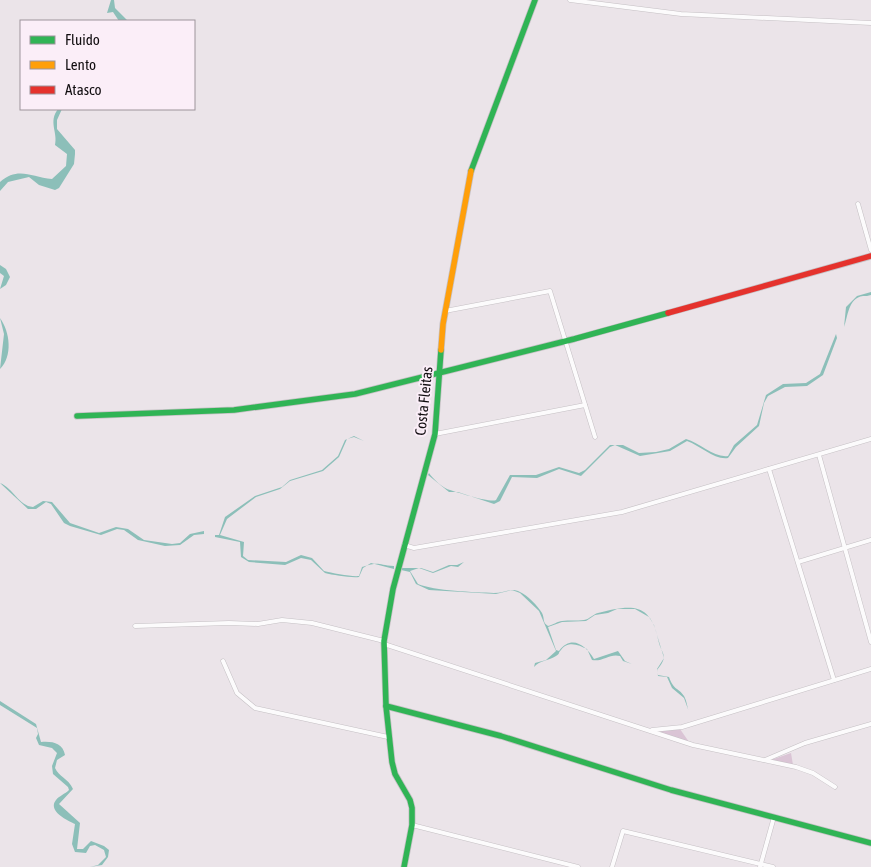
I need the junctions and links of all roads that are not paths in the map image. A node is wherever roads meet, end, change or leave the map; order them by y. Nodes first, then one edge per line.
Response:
1 (535, 0) edge
2 (570, 0) edge
3 (871, 24) edge
4 (858, 204) dead end
5 (871, 250) edge
6 (871, 256) edge
7 (445, 311) junction
8 (565, 341) junction
9 (440, 372) junction
10 (585, 405) junction
11 (77, 416) dead end
12 (435, 434) junction
13 (595, 437) dead end
14 (871, 440) edge
15 (819, 455) junction
16 (769, 469) junction
17 (871, 540) edge
18 (404, 545) junction
19 (845, 548) junction
20 (798, 562) junction
21 (135, 626) dead end
22 (384, 642) junction
23 (871, 642) edge
24 (223, 661) dead end
25 (871, 669) edge
26 (834, 680) junction
27 (386, 706) junction
28 (871, 724) edge
29 (648, 730) junction
30 (388, 737) junction
31 (764, 760) junction
32 (835, 786) dead end
33 (774, 817) junction
34 (412, 825) junction
35 (871, 843) edge
36 (761, 866) edge
37 (404, 867) edge
38 (578, 867) edge
39 (612, 867) edge
40 (773, 867) edge

1 - 7 street, Costa Fleitas
2 - 3 street
4 - 5 street
6 - 8 street
7 - 8 street
7 - 9 street, Costa Fleitas
8 - 9 street
8 - 10 street
9 - 11 street
9 - 12 street, Costa Fleitas
10 - 12 street
10 - 13 street
12 - 18 street, Costa Fleitas
14 - 15 street
15 - 16 street
15 - 19 street
16 - 18 street
16 - 20 street
17 - 19 street
18 - 22 street, Costa Fleitas
19 - 20 street
19 - 23 street
20 - 26 street
21 - 22 street
22 - 27 street, Costa Fleitas
22 - 29 street
24 - 30 street
25 - 26 street
26 - 29 street
27 - 30 street, Costa Fleitas
27 - 33 street
28 - 31 street
29 - 31 street
30 - 34 street, Costa Fleitas
31 - 32 street
33 - 35 street
33 - 36 street
34 - 37 street, Costa Fleitas
34 - 38 street
36 - 39 street
36 - 40 street

